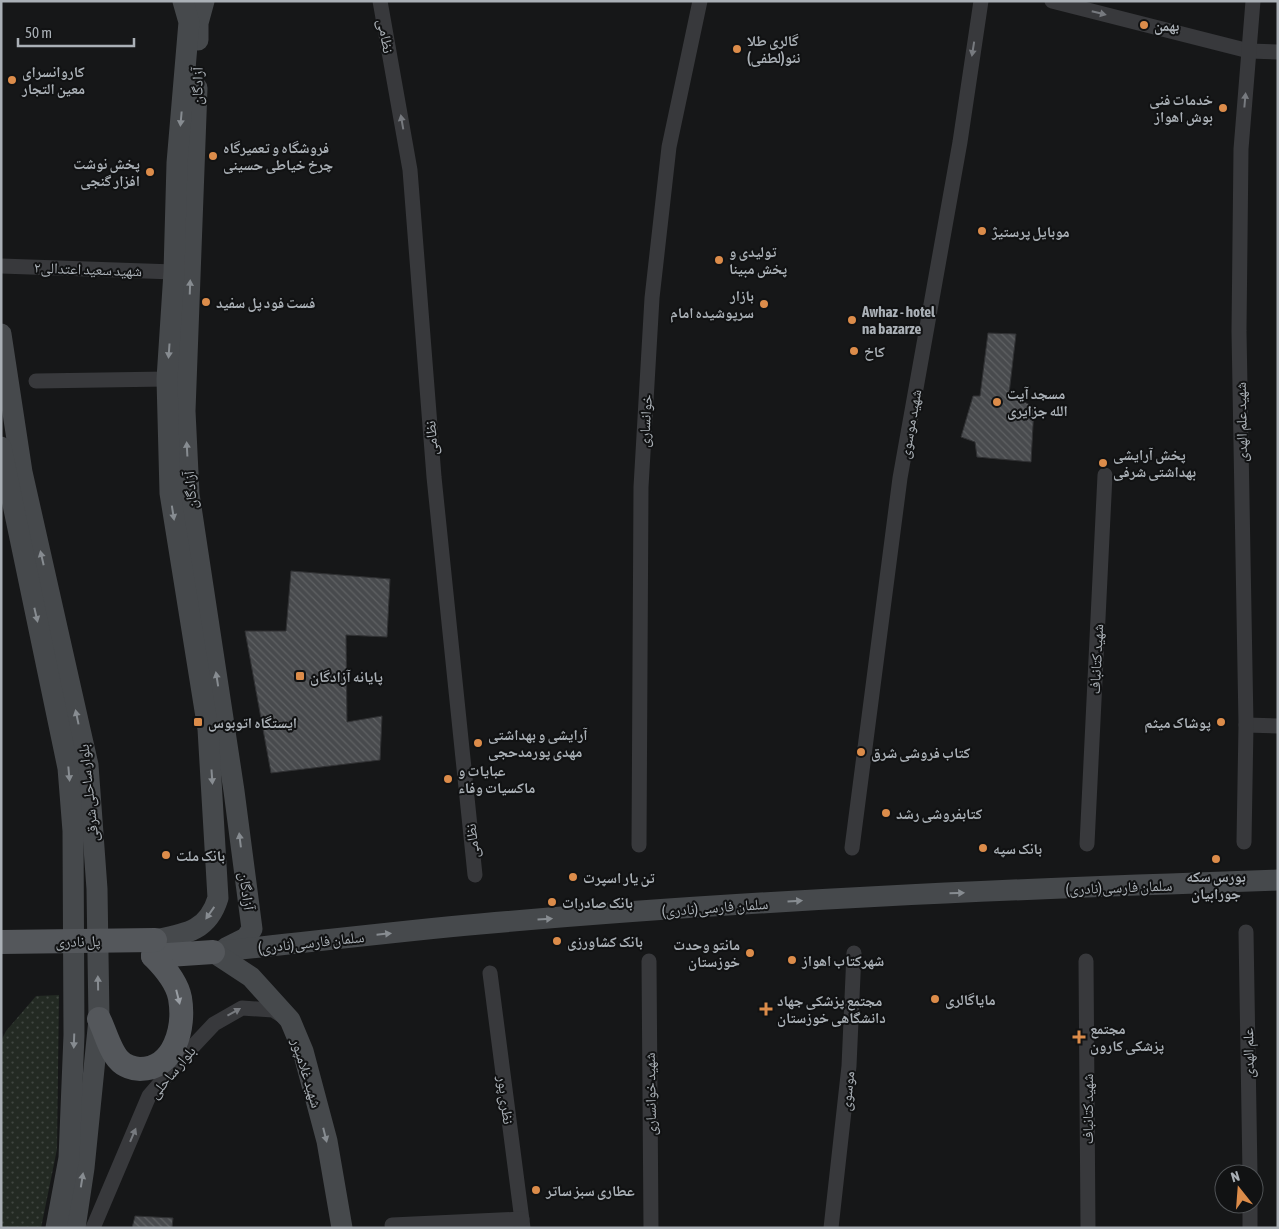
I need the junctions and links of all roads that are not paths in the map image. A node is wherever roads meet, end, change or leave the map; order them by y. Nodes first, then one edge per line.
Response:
1 (183, 1) edge
2 (204, 1) edge
3 (380, 1) edge
4 (700, 1) edge
5 (981, 1) edge
6 (1052, 1) edge
7 (1253, 1) edge
8 (1249, 51) junction
9 (1278, 52) edge
10 (1, 266) edge
11 (174, 272) junction
12 (1, 334) edge
13 (167, 379) junction
14 (36, 381) dead end
15 (1, 447) edge
16 (1105, 475) dead end
17 (1246, 725) junction
18 (1278, 726) edge
19 (1244, 842) dead end
20 (1087, 844) dead end
21 (639, 846) dead end
22 (852, 848) dead end
23 (475, 875) dead end
24 (1278, 880) edge
25 (1246, 932) dead end
26 (1, 942) edge
27 (154, 948) junction
28 (214, 952) junction
29 (854, 953) dead end
30 (1, 956) edge
31 (1086, 960) dead end
32 (648, 961) dead end
33 (490, 973) dead end
34 (99, 1019) junction
35 (290, 1020) junction
36 (1250, 1164) edge
37 (1250, 1214) edge
38 (522, 1224) edge
39 (392, 1225) dead end
40 (56, 1228) edge
41 (75, 1228) edge
42 (93, 1228) edge
43 (342, 1228) edge
44 (651, 1228) edge
45 (831, 1228) edge
46 (1088, 1228) edge
47 (1250, 1228) edge

1 -> 11 main road, آزادگان
28 -> 2 main road, آزادگان
23 -> 3 street, نظامی
4 - 21 street, خوانساری
5 -> 22 street, شهید موسوی
6 -> 8 street
7 - 8 street, شهید علم الهدی
8 - 9 street
17 -> 8 street, شهید علم الهدی
10 - 11 street, شهید سعید اعتدالی۲
11 -> 13 main road, آزادگان
34 -> 12 main road, بلوار ساحلی شرقی
13 - 14 street
13 -> 27 main road, آزادگان
15 -> 40 main road, بلوار ساحلی شرقی
16 - 20 street, شهید کتانباف
17 - 18 street
17 - 19 street, شهید علم الهدی
28 -> 24 main road, سلمان فارسی(نادری)
25 - 36 street, علم الهدی
26 - 27 main road, پل نادری, bridge
27 - 28 main road, سلمان فارسی(نادری)
27 - 30 main road, پل نادری
27 -> 34 main road
28 - 35 main road, شهید غلامپور
29 - 45 street, موسوی
31 - 46 street, شهید کتانباف
32 - 44 street, شهید خوانساری
33 - 38 street, نظری پور
41 -> 34 main road, بلوار ساحلی شرقی
42 -> 35 street, بلوار ساحلی
35 -> 43 main road, شهید غلامپور
37 - 47 street
38 - 39 street

